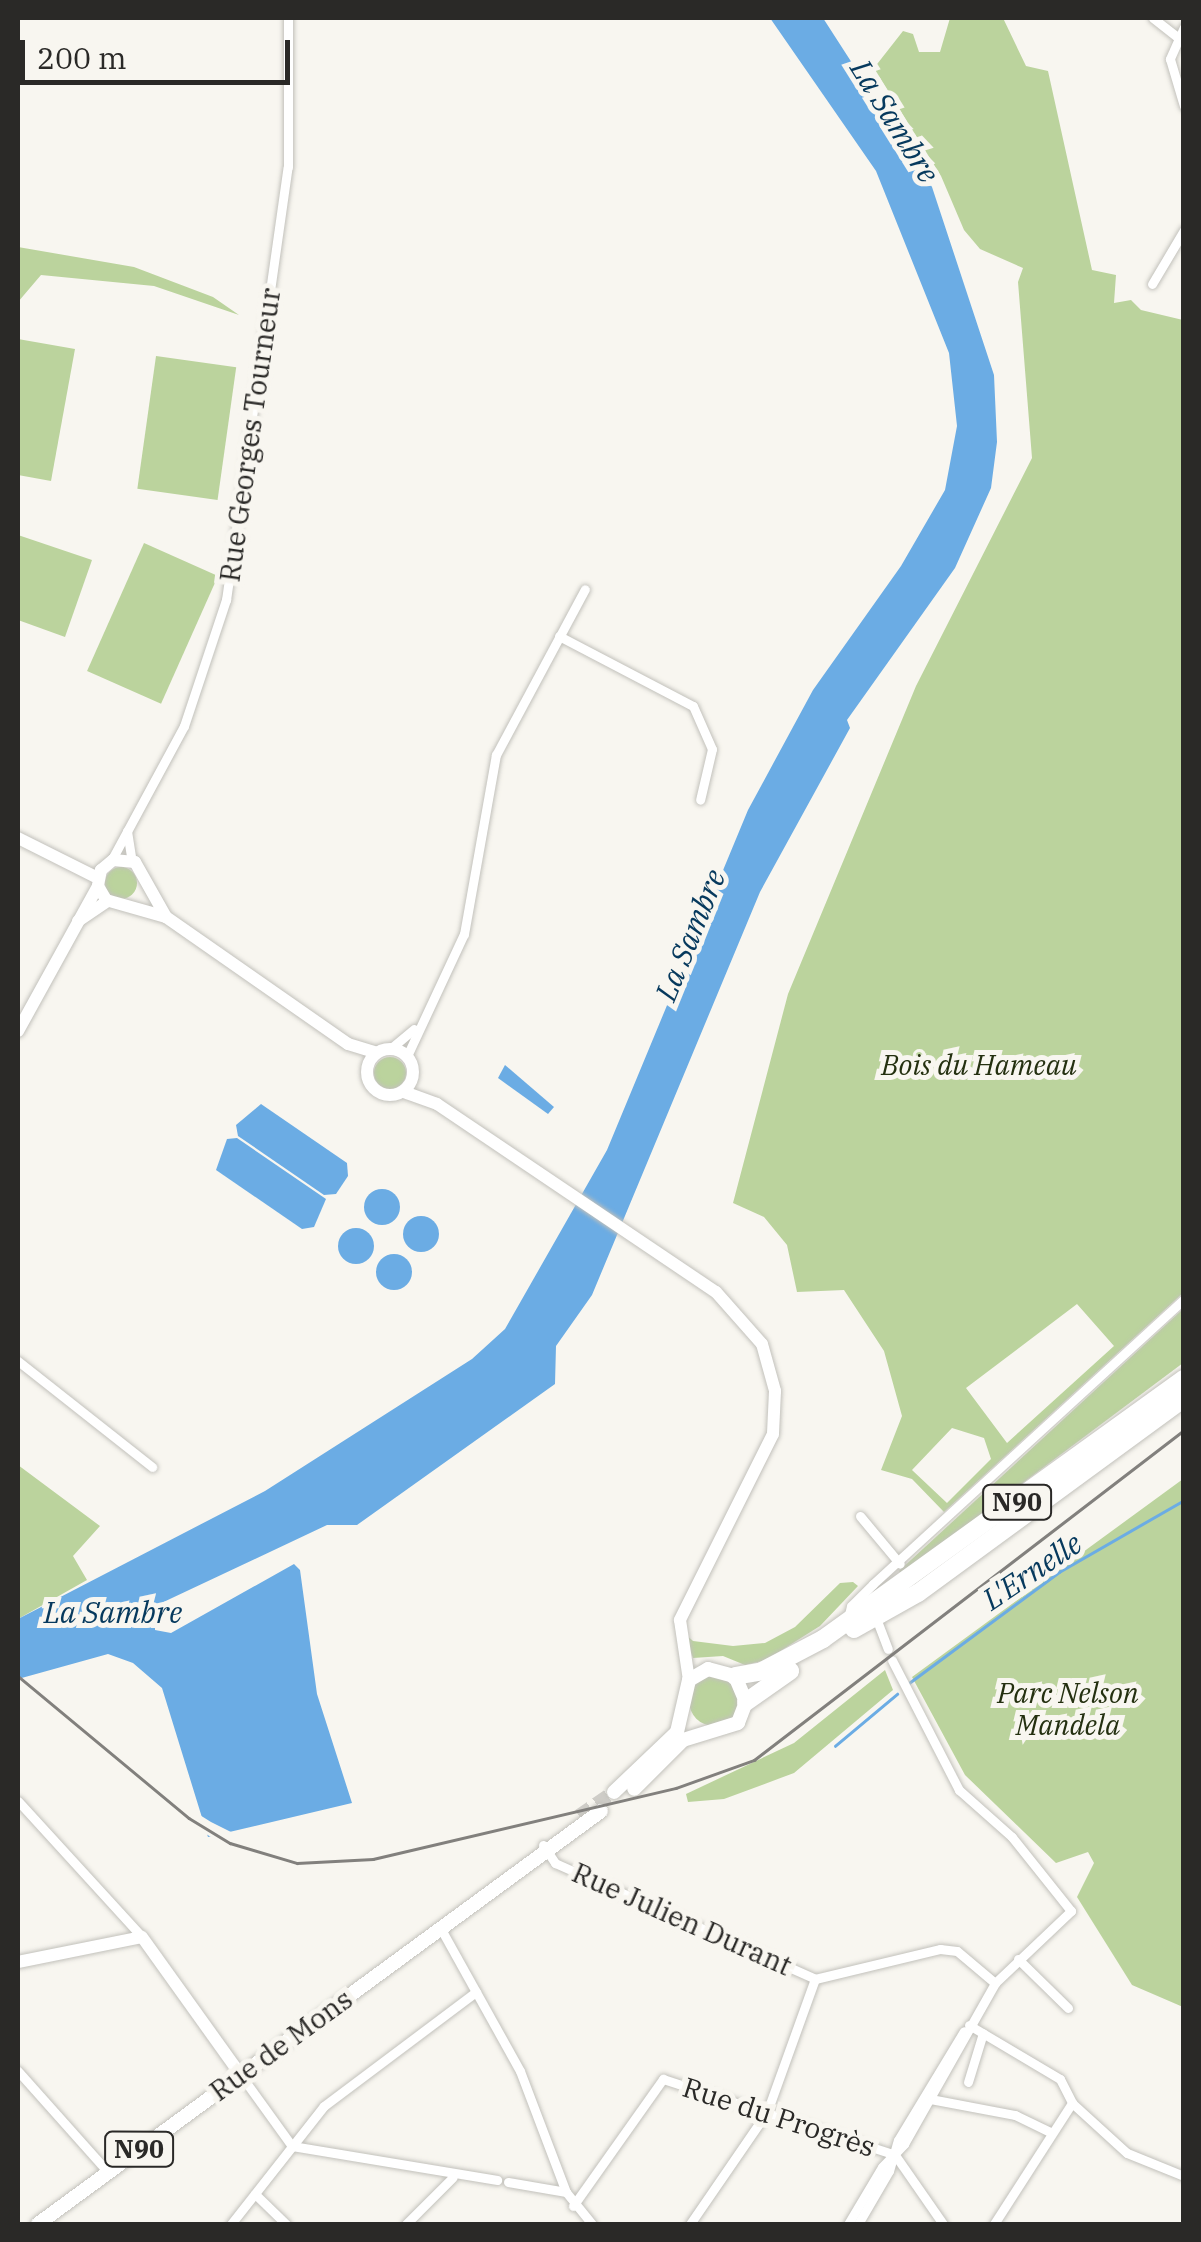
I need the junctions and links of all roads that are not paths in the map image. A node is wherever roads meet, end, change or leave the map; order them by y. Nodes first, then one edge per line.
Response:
1 (288, 18) edge
2 (1153, 18) edge
3 (1180, 32) edge
4 (1184, 106) edge
5 (1184, 230) edge
6 (1152, 284) dead end
7 (585, 590) dead end
8 (560, 636) junction
9 (700, 800) dead end
10 (127, 831) junction
11 (18, 838) edge
12 (111, 861) junction
13 (132, 861) junction
14 (98, 882) junction
15 (144, 888) junction
16 (108, 901) junction
17 (132, 903) junction
18 (166, 917) junction
19 (78, 920) junction
20 (416, 1027) junction
21 (18, 1031) edge
22 (348, 1044) junction
23 (383, 1051) junction
24 (407, 1056) junction
25 (368, 1067) junction
26 (413, 1077) junction
27 (404, 1092) junction
28 (436, 1104) junction
29 (1184, 1299) edge
30 (18, 1361) edge
31 (1184, 1378) edge
32 (1184, 1398) edge
33 (152, 1467) dead end
34 (860, 1516) dead end
35 (900, 1564) junction
36 (896, 1578) junction
37 (880, 1581) junction
38 (875, 1609) junction
39 (848, 1622) junction
40 (695, 1675) junction
41 (736, 1676) junction
42 (746, 1702) junction
43 (682, 1707) junction
44 (708, 1733) junction
45 (634, 1789) tunnel mouth
46 (614, 1792) tunnel mouth
47 (18, 1801) edge
48 (601, 1810) dead end
49 (578, 1816) tunnel mouth
50 (544, 1848) junction
51 (441, 1928) junction
52 (142, 1937) junction
53 (22, 1958) edge
54 (1018, 1960) junction
55 (815, 1979) junction
56 (995, 1983) junction
57 (476, 1992) junction
58 (1068, 2008) dead end
59 (969, 2025) junction
60 (984, 2033) junction
61 (18, 2071) edge
62 (240, 2074) junction
63 (968, 2082) dead end
64 (926, 2098) junction
65 (1072, 2103) junction
66 (767, 2112) junction
67 (1052, 2132) junction
68 (292, 2146) junction
69 (895, 2154) junction
70 (108, 2172) junction
71 (1180, 2176) edge
72 (452, 2177) junction
73 (496, 2180) dead end
74 (508, 2182) dead end
75 (566, 2192) junction
76 (255, 2194) junction
77 (573, 2206) junction
78 (38, 2224) edge
79 (231, 2224) edge
80 (286, 2224) edge
81 (406, 2224) edge
82 (592, 2224) edge
83 (690, 2224) edge
84 (848, 2224) edge
85 (858, 2224) edge
86 (944, 2224) edge
87 (994, 2224) edge

1 - 10 street, Rue Georges Tourneur
2 - 3 street
3 - 4 street
5 - 6 street
7 - 8 street
8 - 9 street
8 - 20 street
10 - 12 street, Rue Georges Tourneur
10 - 13 street
11 - 14 street
12 - 13 street
12 - 14 street
13 - 15 street
14 - 16 street
14 - 19 street
15 - 17 street
15 - 18 street
16 - 17 street
16 - 19 street
17 - 18 street
18 - 22 street
19 - 21 street
20 - 23 street
20 - 24 street
22 - 23 street
22 - 25 street
23 - 24 street
23 - 25 street
24 - 26 street
25 - 27 street
26 - 27 street
26 - 28 street
27 - 28 street
28 - 40 street
29 - 35 street
30 - 33 street
31 - 36 highway, N90
32 - 38 highway, N90
34 - 35 street
35 - 36 street
36 - 37 street
36 - 38 highway, N90
37 - 38 street
37 - 39 street
38 - 39 highway, N90
38 - 42 highway, N90
38 - 54 street
39 - 41 highway, N90
40 - 41 main road, N90
40 - 43 main road
41 - 42 main road
42 - 44 main road, N90
43 - 44 main road
43 - 46 main road
44 - 45 main road, N90
47 - 52 street
48 - 50 main road, Rue de Mons / N90
49 - 50 main road, Rue de Mons / N90
50 - 51 main road, Rue de Mons / N90
50 - 55 street, Rue Julien Durant
51 - 57 street
51 - 62 main road, Rue de Mons / N90
52 - 53 street
52 - 62 street
54 - 56 street
54 - 58 street
55 - 56 street, Rue Julien Durant
55 - 66 street
56 - 59 street
57 - 68 street
57 - 75 street
59 - 60 street
59 - 64 street
60 - 63 street
60 - 65 street
61 - 70 street
62 - 68 street
62 - 70 main road, Rue de Mons / N90
64 - 67 street
64 - 69 street
65 - 67 street
65 - 71 street
66 - 69 street, Rue du Progrès
66 - 77 street, Rue du Progrès
66 - 83 street
67 - 87 street
68 - 72 street
68 - 76 street
69 - 84 street
69 - 85 street
69 - 86 street
70 - 78 main road, Rue de Mons / N90
72 - 73 street
72 - 81 street
74 - 75 street
75 - 77 street
76 - 79 street
76 - 80 street
77 - 82 street

